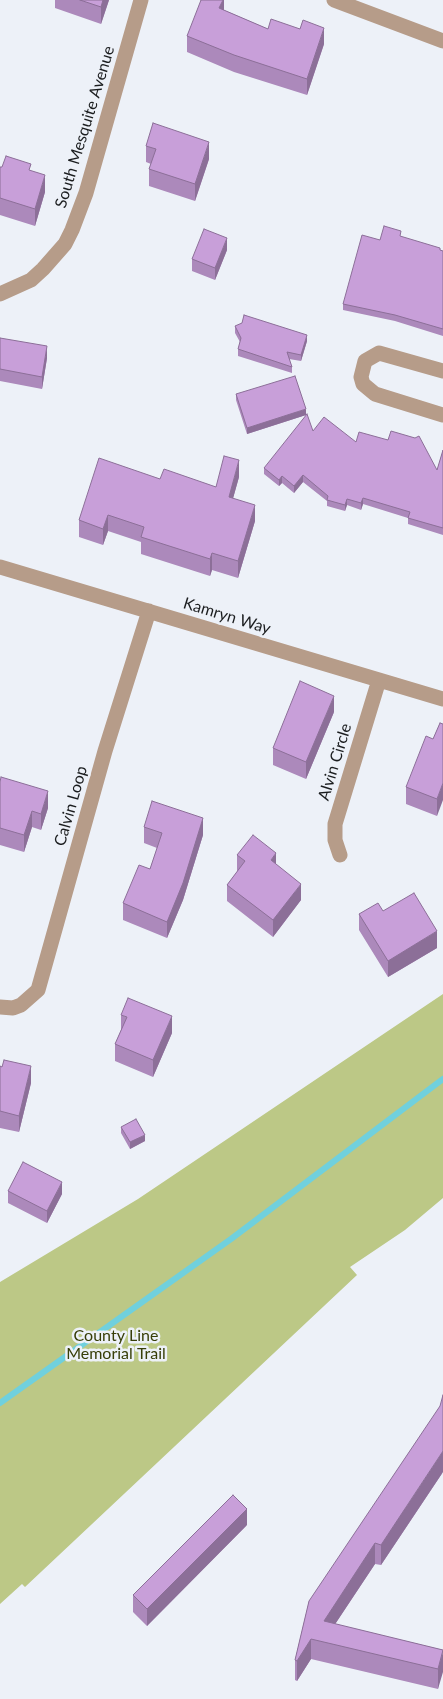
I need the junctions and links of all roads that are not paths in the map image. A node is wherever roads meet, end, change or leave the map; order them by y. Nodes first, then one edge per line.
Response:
1 (141, 0) edge
2 (334, 0) edge
3 (443, 41) edge
4 (0, 294) edge
5 (443, 371) edge
6 (443, 415) edge
7 (0, 567) edge
8 (149, 611) junction
9 (379, 680) junction
10 (443, 699) edge
11 (340, 855) dead end
12 (0, 1007) edge

1 - 4 street, South Mesquite Avenue
2 - 3 street
5 - 6 street
7 - 8 street, Kamryn Way
8 - 9 street, Kamryn Way
8 - 12 street, Calvin Loop
9 - 10 street, Kamryn Way
9 - 11 street, Alvin Circle

